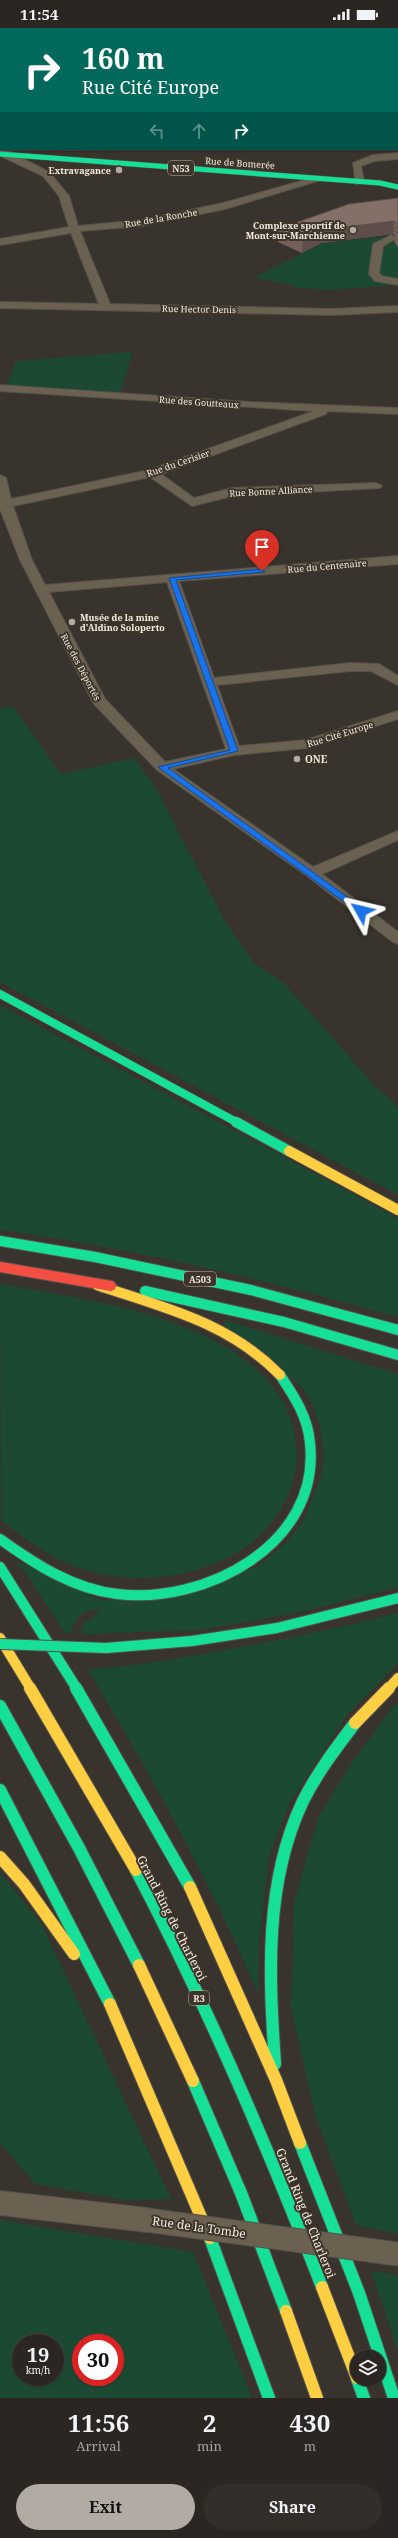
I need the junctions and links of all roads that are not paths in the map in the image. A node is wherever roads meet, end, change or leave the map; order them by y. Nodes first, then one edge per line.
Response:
1 (1, 153) edge
2 (398, 156) edge
3 (319, 179) junction
4 (359, 182) junction
5 (398, 187) edge
6 (74, 229) junction
7 (392, 238) dead end
8 (0, 242) edge
9 (398, 282) edge
10 (0, 304) edge
11 (106, 308) junction
12 (398, 309) edge
13 (0, 388) edge
14 (327, 410) junction
15 (398, 411) edge
16 (152, 473) junction
17 (0, 478) edge
18 (376, 486) dead end
19 (3, 504) edge
20 (398, 560) edge
21 (172, 578) junction
22 (41, 590) junction
23 (398, 681) edge
24 (209, 682) junction
25 (398, 716) edge
26 (234, 751) junction
27 (162, 767) junction
28 (398, 835) edge
29 (312, 873) junction
30 (398, 938) edge
31 (0, 994) edge
32 (398, 1210) edge
33 (0, 1241) edge
34 (0, 1267) edge
35 (97, 1285) junction
36 (398, 1330) edge
37 (398, 1354) edge
38 (0, 1539) edge
39 (0, 1567) edge
40 (398, 1598) edge
41 (0, 1638) edge
42 (0, 1644) edge
43 (398, 1678) edge
44 (0, 1706) edge
45 (0, 1790) edge
46 (0, 1857) edge
47 (106, 1994) junction
48 (276, 2080) junction
49 (0, 2203) edge
50 (398, 2254) edge
51 (350, 2361) edge
52 (360, 2386) edge
53 (269, 2398) edge
54 (317, 2398) edge
55 (364, 2398) edge
56 (394, 2398) edge

1 - 3 main road, Rue de Bomerée / N53
1 - 6 street
2 - 4 street
3 - 4 main road, Rue de Bomerée / N53
3 - 6 street, Rue de la Ronche
4 - 5 main road, N53
6 - 8 street, Rue de la Ronche
6 - 11 street
7 - 9 street
10 - 11 street, Rue Hector Denis
11 - 12 street, Rue Hector Denis
13 - 14 street, Rue des Goutteaux
14 - 15 street, Rue des Goutteaux
14 - 16 street, Rue du Cerisier
16 - 18 street, Rue Bonne Alliance
16 - 19 street, Rue du Cerisier
17 - 19 street, Rue des Déportés
19 - 22 street, Rue des Déportés
20 - 21 street, Rue du Centenaire
21 - 22 street, Rue du Centenaire
21 - 24 street
22 - 27 street, Rue des Déportés
23 - 24 street
24 - 26 street
25 - 26 street, Rue Cité Europe
26 - 27 street, Rue Cité Europe
27 - 29 street, Rue des Déportés
28 - 29 street
29 - 30 street, Rue des Déportés
31 - 32 main road
33 - 36 main road, A503
34 - 35 main road, A503
35 - 37 main road, A503
35 - 38 main road
39 - 48 main road
40 - 42 main road, bridge
41 - 51 main road, Grand Ring de Charleroi / R3
43 - 48 main road
44 - 54 main road
45 - 47 main road
46 - 47 main road
47 - 53 main road
48 - 56 main road
49 - 50 street, Rue de la Tombe, bridge
52 - 55 main road, Grand Ring de Charleroi / R3

